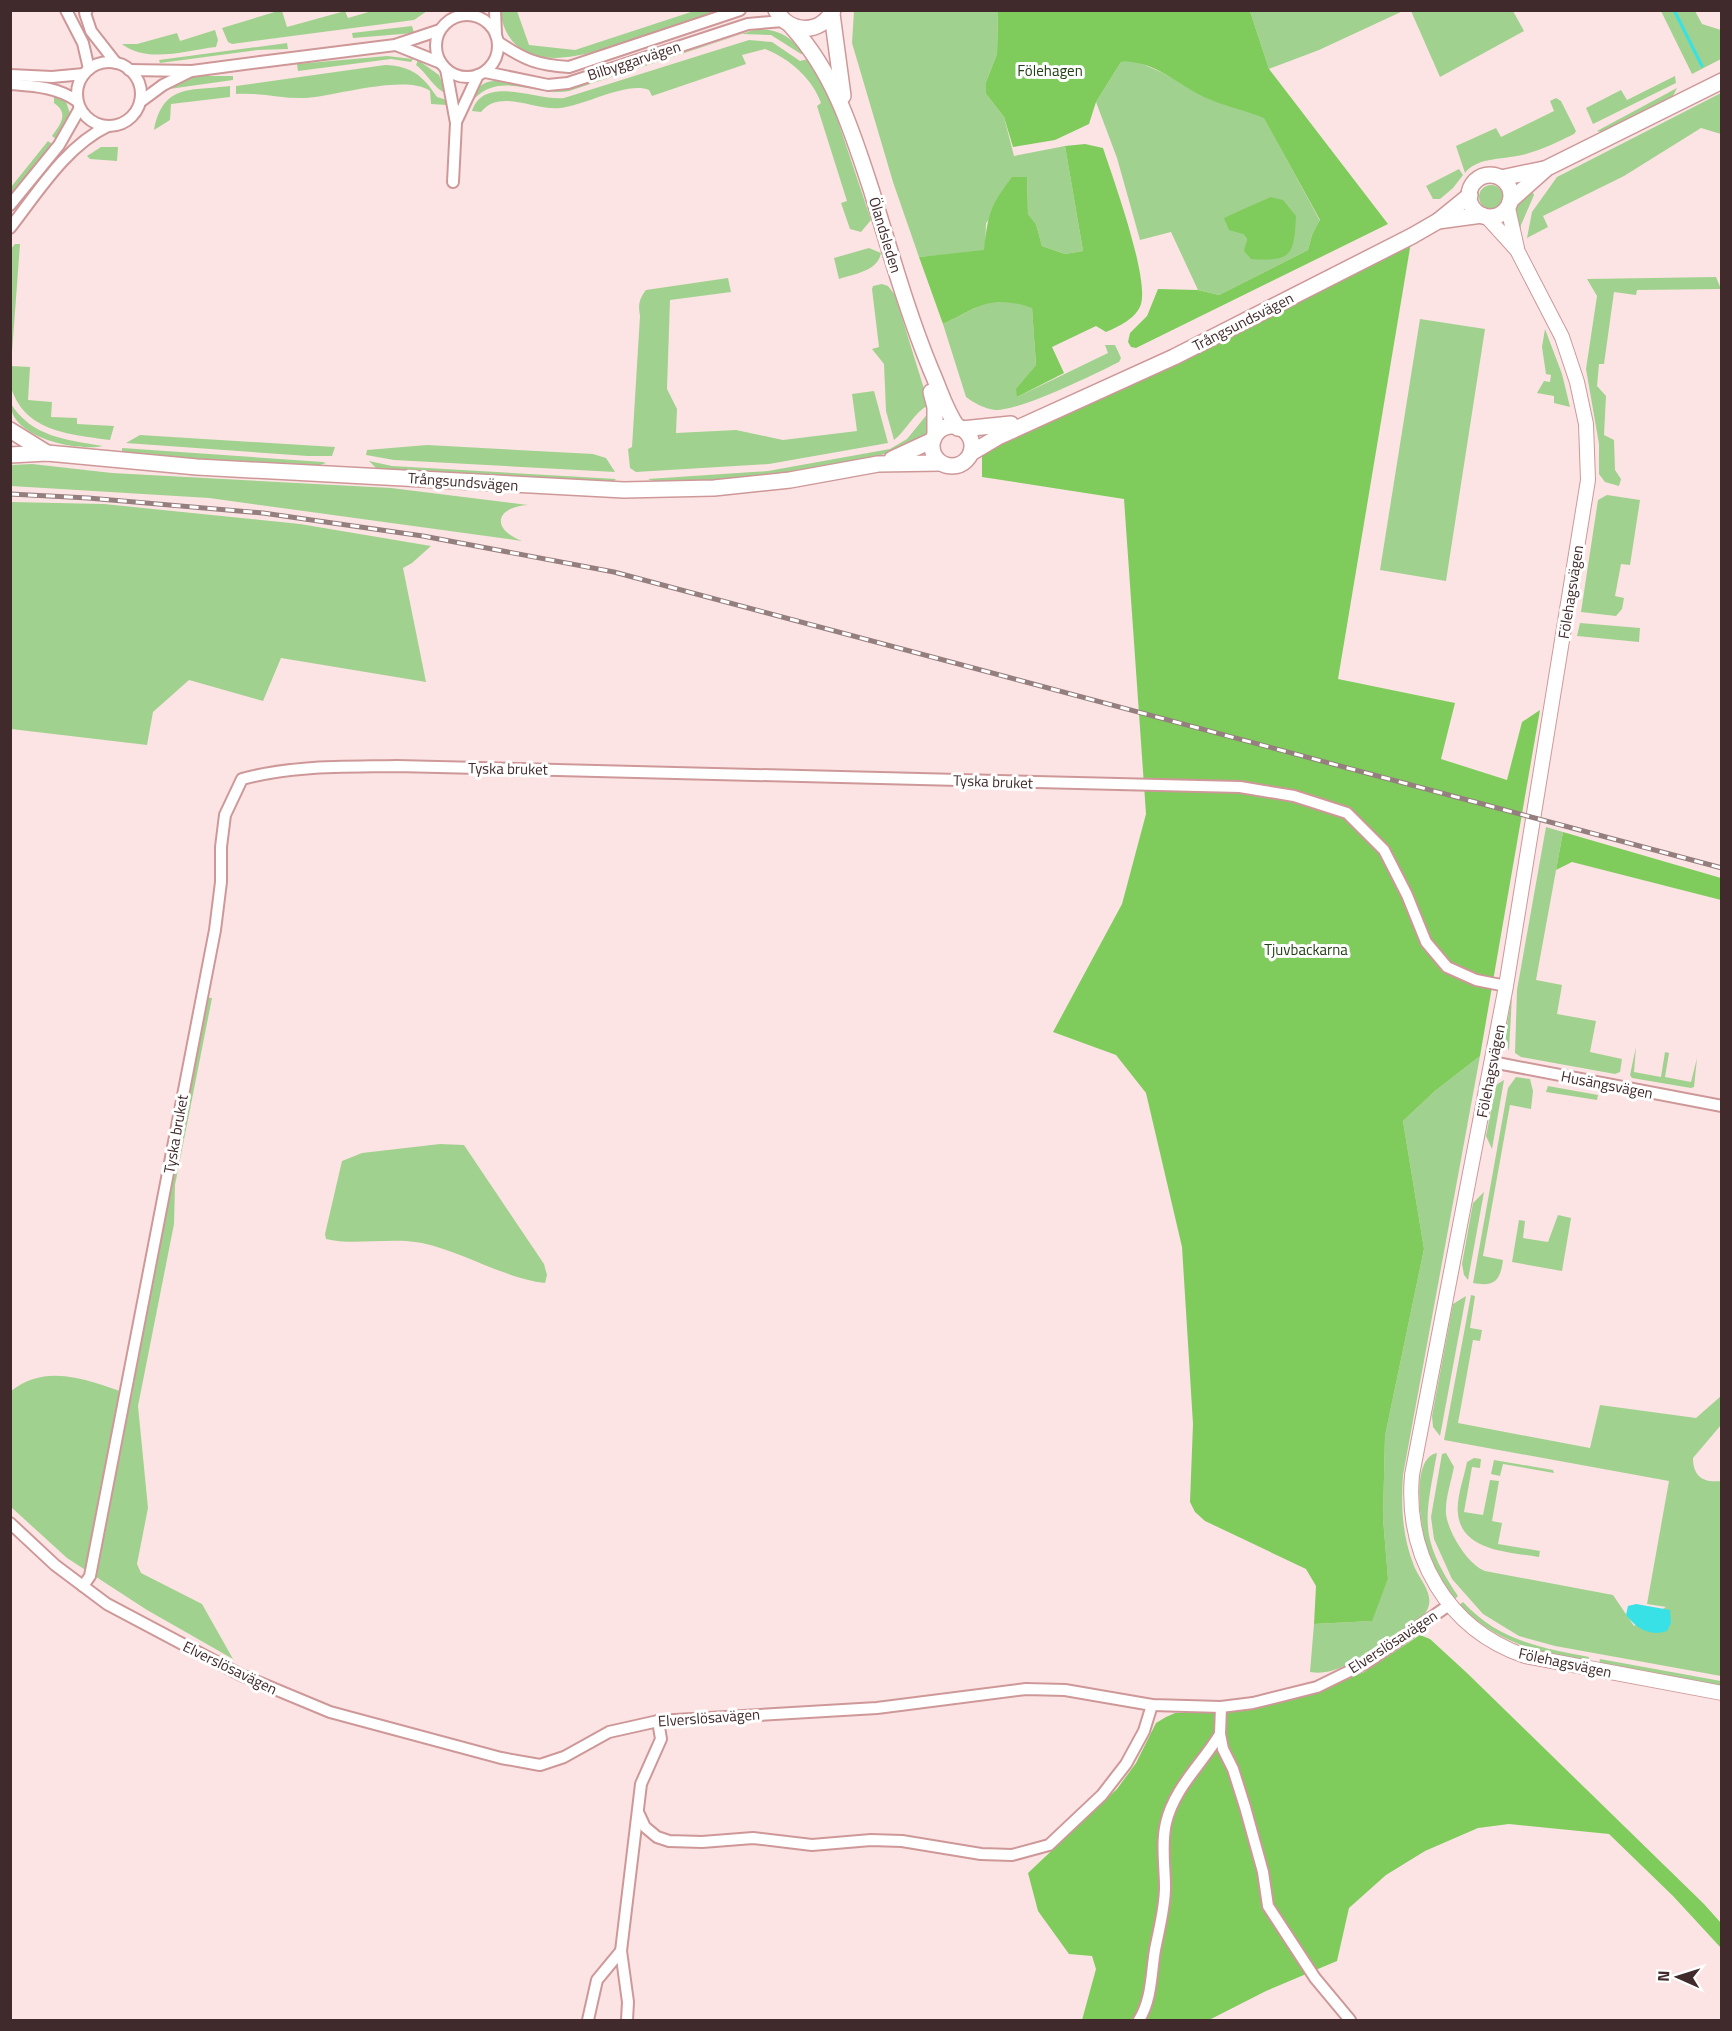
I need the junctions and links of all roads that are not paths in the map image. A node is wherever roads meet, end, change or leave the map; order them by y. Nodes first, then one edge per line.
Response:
1 (66, 10) edge
2 (87, 10) edge
3 (444, 10) edge
4 (495, 10) edge
5 (740, 10) edge
6 (472, 13) edge
7 (830, 15) edge
8 (783, 19) edge
9 (442, 28) junction
10 (497, 38) junction
11 (395, 45) junction
12 (116, 63) junction
13 (444, 66) junction
14 (129, 70) junction
15 (87, 71) junction
16 (192, 71) junction
17 (482, 74) junction
18 (10, 75) edge
19 (1722, 81) edge
20 (10, 84) edge
21 (140, 102) junction
22 (79, 104) junction
23 (848, 120) junction
24 (456, 123) junction
25 (108, 126) junction
26 (1547, 168) junction
27 (1501, 178) junction
28 (453, 182) dead end
29 (1470, 195) junction
30 (10, 204) edge
31 (1509, 204) junction
32 (1484, 216) junction
33 (1438, 221) junction
34 (10, 228) edge
35 (1517, 250) junction
36 (923, 351) junction
37 (1046, 416) junction
38 (960, 428) junction
39 (10, 430) edge
40 (934, 437) junction
41 (47, 453) junction
42 (971, 453) junction
43 (10, 455) edge
44 (940, 463) junction
45 (878, 464) junction
46 (1506, 986) junction
47 (1492, 1062) junction
48 (1722, 1106) edge
49 (10, 1523) edge
50 (83, 1586) junction
51 (1449, 1605) junction
52 (1722, 1693) edge
53 (1152, 1705) junction
54 (1221, 1707) junction
55 (658, 1721) junction
56 (1220, 1734) junction
57 (638, 1812) junction
58 (621, 1951) junction
59 (588, 2020) edge
60 (627, 2020) edge
61 (1139, 2020) edge
62 (1350, 2020) edge

1 - 15 street
2 - 12 street
3 - 9 street
4 - 10 street
5 - 10 street, Bilbyggarvägen
6 - 9 street, Bilbyggarvägen
6 - 10 street, Bilbyggarvägen
7 - 8 main road, Ölandsleden
7 - 23 main road, Ölandsleden
8 - 17 street, Bilbyggarvägen
8 - 23 main road, Ölandsleden
9 - 11 street, Bilbyggarvägen
9 - 13 street
10 - 17 street
11 - 13 street, Bilbyggarvägen
11 - 16 street, Bilbyggarvägen
12 - 14 street
12 - 15 street
13 - 17 street, Bilbyggarvägen
13 - 24 street
14 - 16 street, Bilbyggarvägen
14 - 21 street
15 - 18 street
15 - 22 street
16 - 21 street, Bilbyggarvägen
17 - 24 street
19 - 26 main road
20 - 22 street
21 - 25 street
22 - 25 street
22 - 30 street
23 - 36 main road, Ölandsleden
24 - 28 street
25 - 34 street
26 - 27 main road
26 - 31 main road
27 - 29 main road
27 - 31 main road
29 - 32 main road
29 - 33 main road, Trångsundsvägen
31 - 32 main road
31 - 35 street, Fölehagsvägen
32 - 33 main road, Trångsundsvägen
32 - 35 street, Fölehagsvägen
33 - 37 main road, Trångsundsvägen
35 - 46 street, Fölehagsvägen
36 - 38 main road, Ölandsleden
36 - 40 main road, Ölandsleden
37 - 38 main road, Trångsundsvägen
37 - 42 main road, Trångsundsvägen
38 - 40 main road
38 - 42 main road
39 - 41 main road, Trångsundsvägen
40 - 44 main road
40 - 45 main road, Trångsundsvägen
41 - 43 main road, Trångsundsvägen
41 - 45 main road, Trångsundsvägen
42 - 44 main road
44 - 45 main road, Trångsundsvägen
46 - 47 street, Fölehagsvägen
46 - 50 street, Tyska bruket
47 - 48 street, Husängsvägen
47 - 51 street, Fölehagsvägen
49 - 50 street, Elverslösavägen
50 - 55 street, Elverslösavägen
51 - 52 street, Fölehagsvägen
51 - 54 street, Elverslösavägen
53 - 54 street, Elverslösavägen
53 - 55 street, Elverslösavägen
53 - 57 street
54 - 56 street
55 - 57 street
56 - 61 street
56 - 62 street
57 - 58 street
58 - 59 street
58 - 60 street

